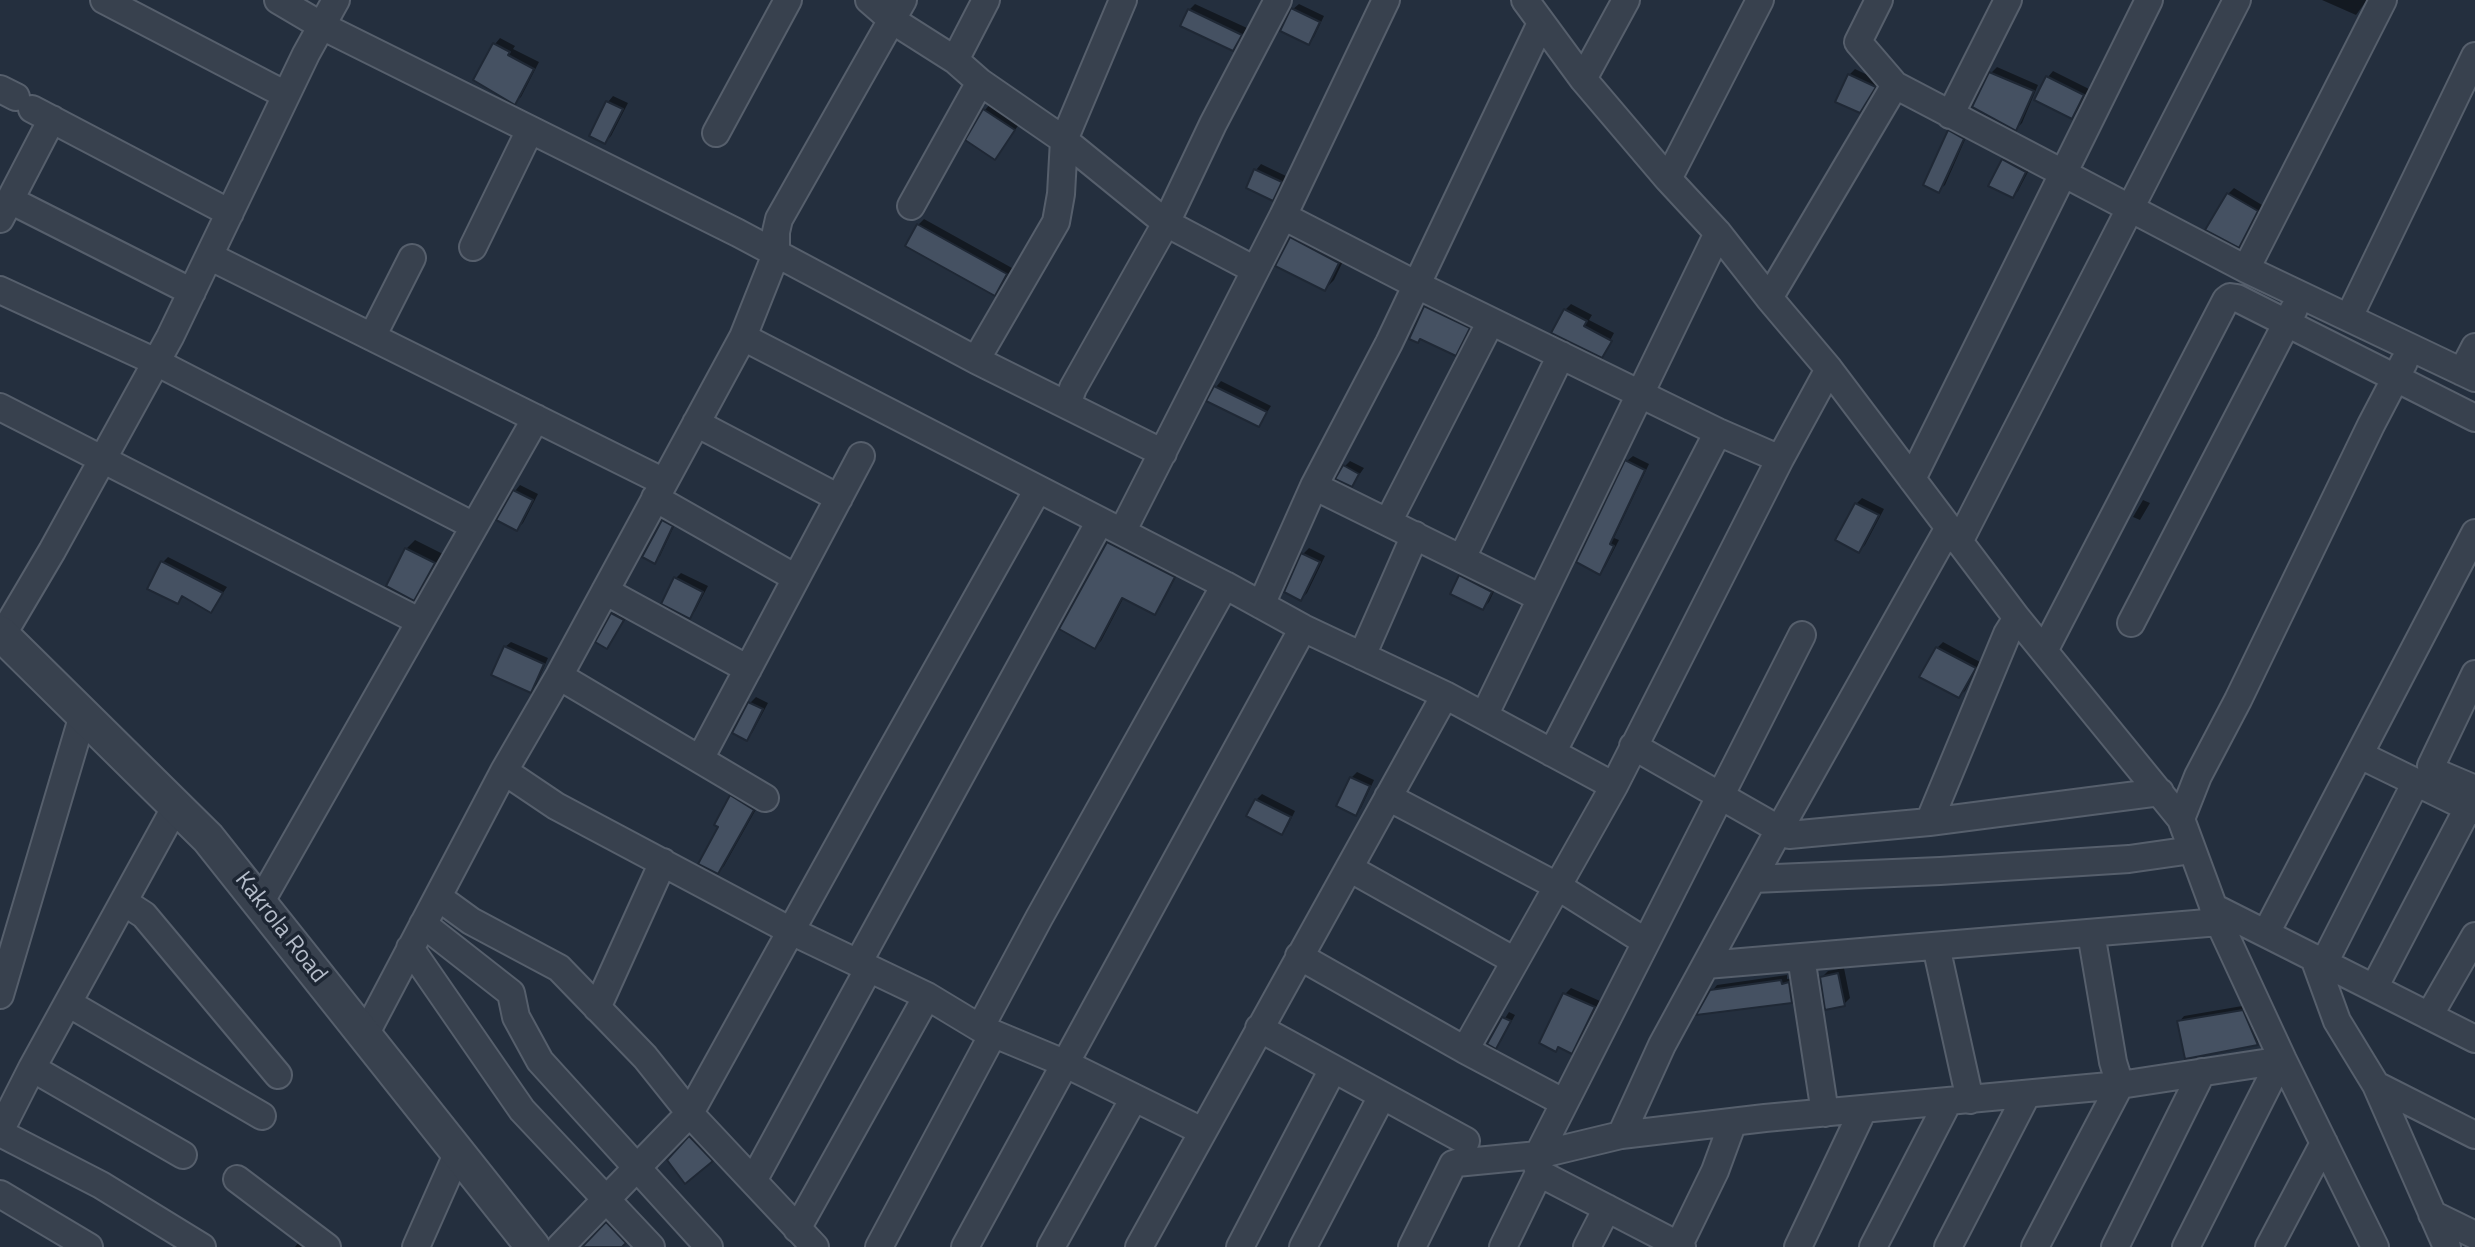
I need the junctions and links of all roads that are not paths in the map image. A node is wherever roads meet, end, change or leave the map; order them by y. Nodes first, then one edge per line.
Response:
1 (104, 0) edge
2 (278, 0) edge
3 (336, 0) edge
4 (788, 0) edge
5 (869, 0) edge
6 (986, 0) edge
7 (1123, 0) edge
8 (1278, 0) edge
9 (1386, 0) edge
10 (1525, 0) edge
11 (1626, 0) edge
12 (1760, 0) edge
13 (1879, 0) edge
14 (2008, 0) edge
15 (2149, 0) edge
16 (2237, 0) edge
17 (2383, 0) edge
18 (897, 10) edge
19 (1541, 23) junction
20 (322, 26) junction
21 (2475, 56) edge
22 (955, 60) junction
23 (1583, 79) junction
24 (980, 82) junction
25 (1895, 85) junction
26 (286, 95) junction
27 (25, 103) edge
28 (1950, 115) junction
29 (530, 130) junction
30 (716, 133) dead end
31 (1064, 140) junction
32 (2064, 173) junction
33 (1668, 179) junction
34 (911, 206) dead end
35 (2132, 209) junction
36 (5, 210) edge
37 (230, 213) junction
38 (1283, 216) junction
39 (1166, 223) junction
40 (1718, 233) junction
41 (473, 247) dead end
42 (776, 254) junction
43 (209, 256) junction
44 (412, 258) dead end
45 (2246, 269) junction
46 (1255, 270) junction
47 (1417, 285) junction
48 (0, 290) edge
49 (192, 292) junction
50 (2301, 295) junction
51 (1769, 298) junction
52 (2349, 317) junction
53 (1491, 321) junction
54 (2287, 323) junction
55 (372, 337) junction
56 (743, 337) junction
57 (2475, 347) edge
58 (2412, 348) junction
59 (1561, 355) junction
60 (976, 360) junction
61 (156, 362) junction
62 (1829, 369) junction
63 (2469, 375) edge
64 (2396, 378) junction
65 (1639, 393) junction
66 (1066, 405) junction
67 (0, 407) edge
68 (536, 418) junction
69 (2475, 418) edge
70 (696, 423) junction
71 (1718, 432) junction
72 (1163, 453) junction
73 (861, 456) dead end
74 (1780, 459) junction
75 (103, 460) junction
76 (1912, 479) junction
77 (1314, 486) junction
78 (1038, 489) junction
79 (660, 490) junction
80 (839, 498) junction
81 (1388, 522) junction
82 (474, 526) junction
83 (1111, 527) junction
84 (2475, 533) edge
85 (1415, 536) junction
86 (1954, 536) junction
87 (1462, 558) junction
88 (796, 578) junction
89 (1225, 585) junction
90 (605, 591) junction
91 (1541, 598) junction
92 (1261, 605) junction
93 (2017, 618) junction
94 (419, 621) junction
95 (2131, 623) dead end
96 (1303, 628) junction
97 (1801, 635) dead end
98 (1, 636) edge
99 (2044, 651) junction
100 (1362, 656) junction
101 (748, 669) junction
102 (2475, 674) edge
103 (559, 676) junction
104 (1445, 695) junction
105 (83, 715) junction
106 (1484, 716) junction
107 (1633, 746) junction
108 (1552, 753) junction
109 (2361, 755) junction
110 (701, 760) junction
111 (504, 771) junction
112 (2416, 782) junction
113 (1614, 786) junction
114 (2160, 792) junction
115 (1720, 796) junction
116 (1388, 797) junction
117 (765, 798) dead end
118 (2473, 803) edge
119 (176, 806) junction
120 (2181, 819) junction
121 (1929, 822) junction
122 (1779, 830) junction
123 (2192, 850) junction
124 (663, 862) junction
125 (1349, 868) junction
126 (1753, 879) junction
127 (1557, 886) junction
128 (438, 897) junction
129 (124, 901) junction
130 (260, 903) junction
131 (2216, 915) junction
132 (424, 924) junction
133 (791, 931) junction
134 (2091, 933) junction
135 (2266, 933) junction
136 (2475, 936) edge
137 (1646, 942) junction
138 (1936, 946) junction
139 (410, 948) junction
140 (1300, 956) junction
141 (1801, 957) junction
142 (1515, 961) junction
143 (2319, 961) junction
144 (1706, 965) junction
145 (864, 966) junction
146 (2374, 988) junction
147 (0, 995) edge
148 (927, 996) junction
149 (68, 1003) junction
150 (597, 1008) junction
151 (2429, 1016) junction
152 (1259, 1028) junction
153 (987, 1031) junction
154 (365, 1035) junction
155 (2475, 1039) edge
156 (1465, 1050) junction
157 (2281, 1061) junction
158 (1064, 1063) junction
159 (32, 1068) junction
160 (1334, 1069) junction
161 (2202, 1072) junction
162 (278, 1075) dead end
163 (2120, 1084) junction
164 (2376, 1085) junction
165 (2027, 1094) junction
166 (1382, 1096) junction
167 (1134, 1098) junction
168 (1959, 1101) junction
169 (1563, 1102) junction
170 (1863, 1110) junction
171 (690, 1113) junction
172 (1825, 1113) junction
173 (262, 1116) dead end
174 (1733, 1122) junction
175 (1202, 1131) junction
176 (0, 1132) edge
177 (1621, 1136) junction
178 (2475, 1136) edge
179 (1466, 1141) dead end
180 (2324, 1143) junction
181 (458, 1152) junction
182 (183, 1155) dead end
183 (1538, 1164) junction
184 (638, 1168) junction
185 (237, 1179) dead end
186 (753, 1181) junction
187 (0, 1194) edge
188 (607, 1198) junction
189 (1607, 1208) junction
190 (2432, 1214) junction
191 (2475, 1235) edge
192 (806, 1238) edge
193 (1681, 1246) edge
194 (89, 1247) edge
195 (202, 1247) edge
196 (327, 1247) edge
197 (416, 1247) edge
198 (533, 1247) edge
199 (560, 1247) edge
200 (651, 1247) edge
201 (709, 1247) edge
202 (879, 1247) edge
203 (965, 1247) edge
204 (1051, 1247) edge
205 (1139, 1247) edge
206 (1240, 1247) edge
207 (1303, 1247) edge
208 (1412, 1247) edge
209 (1503, 1247) edge
210 (1587, 1247) edge
211 (1798, 1247) edge
212 (1873, 1247) edge
213 (1948, 1247) edge
214 (2035, 1247) edge
215 (2115, 1247) edge
216 (2186, 1247) edge
217 (2270, 1247) edge
218 (2375, 1247) edge
219 (2447, 1247) edge

1 - 26 street
2 - 20 street
3 - 20 street
4 - 30 street
5 - 18 street
6 - 22 street
7 - 31 street
8 - 39 street
9 - 38 street
10 - 19 street
11 - 23 street
12 - 33 street
13 - 25 street
14 - 28 street
15 - 32 street
16 - 35 street
17 - 45 street
18 - 22 street
18 - 42 street
19 - 23 street
19 - 47 street
20 - 26 street
20 - 29 street
21 - 52 street
22 - 24 street
23 - 33 street
24 - 31 street
24 - 34 street
25 - 28 street
25 - 51 street
26 - 37 street
27 - 36 street
27 - 37 street
28 - 32 street
29 - 41 street
29 - 42 street
31 - 39 street
31 - 60 street
32 - 35 street
32 - 76 street
33 - 40 street
35 - 45 street
35 - 86 street
36 - 49 street
37 - 43 street
38 - 46 street
38 - 47 street
39 - 46 street
39 - 66 street
40 - 51 street
40 - 65 street
42 - 56 street
42 - 60 street
43 - 49 street
43 - 55 street
44 - 55 street
45 - 50 street
46 - 72 street
47 - 53 street
47 - 77 street
48 - 61 street
49 - 61 street
50 - 52 street
50 - 54 street
51 - 62 street
52 - 58 street
53 - 59 street
53 - 81 street
54 - 64 street
54 - 95 street
54 - 99 street
55 - 68 street
56 - 70 street
56 - 78 street
57 - 63 street
58 - 63 street
58 - 64 street
59 - 65 street
59 - 87 street
60 - 66 street
61 - 75 street
61 - 82 street
62 - 74 street
62 - 76 street
64 - 69 street
64 - 120 street
65 - 71 street
65 - 91 street
66 - 72 street
67 - 75 street
68 - 79 street
68 - 82 street
70 - 79 street
70 - 80 street
71 - 74 street
71 - 108 street
72 - 83 street
73 - 80 street
74 - 107 street
75 - 94 street
75 - 98 street
76 - 86 street
77 - 81 street
77 - 92 street
78 - 83 street
78 - 133 street
79 - 88 street
79 - 90 street
80 - 88 street
81 - 85 street
82 - 94 street
83 - 89 street
83 - 145 street
84 - 109 street
85 - 87 street
85 - 100 street
86 - 93 street
86 - 122 street
87 - 91 street
88 - 101 street
89 - 92 street
89 - 153 street
90 - 101 street
90 - 103 street
91 - 106 street
92 - 96 street
93 - 99 street
93 - 121 street
94 - 130 street
96 - 100 street
96 - 158 street
97 - 115 street
98 - 105 street, Kakrola Road
99 - 114 street
100 - 104 street
101 - 110 street
102 - 118 street
103 - 110 street
103 - 111 street
104 - 106 street
104 - 116 street
105 - 119 street, Kakrola Road
105 - 147 street
106 - 108 street
107 - 113 street
107 - 115 street
108 - 113 street
109 - 112 street
109 - 135 street
110 - 117 street
111 - 124 street
111 - 128 street
112 - 118 street
112 - 143 street
113 - 127 street
114 - 120 street
114 - 121 street
115 - 122 street
115 - 137 street
116 - 125 street
116 - 127 street
118 - 146 street
119 - 129 street
119 - 130 street, Kakrola Road
120 - 123 street
121 - 122 street
122 - 126 street
123 - 126 street
123 - 131 street
124 - 133 street
124 - 150 street
125 - 140 street
125 - 142 street
126 - 144 street
127 - 137 street
127 - 142 street
128 - 132 street
128 - 150 street
129 - 149 street
129 - 162 street
130 - 154 street, Kakrola Road
131 - 134 street
131 - 135 street
131 - 157 street
132 - 139 street
132 - 184 street
133 - 145 street
133 - 171 street
134 - 138 street
134 - 163 street
135 - 143 street
136 - 151 street
137 - 169 street
138 - 141 street
138 - 168 street
139 - 154 street
139 - 188 street
140 - 152 street
140 - 156 street
141 - 144 street
141 - 172 street
142 - 156 street
143 - 146 street
143 - 164 street
144 - 177 street
145 - 148 street
145 - 186 street
146 - 151 street
148 - 153 street
148 - 192 street
149 - 159 street
149 - 173 street
150 - 171 street
151 - 155 street
152 - 160 street
152 - 175 street
153 - 158 street
153 - 202 street
154 - 181 street, Kakrola Road
156 - 169 street
157 - 161 street
157 - 180 street
157 - 216 street
158 - 167 street
158 - 203 street
159 - 176 street
159 - 182 street
160 - 166 street
160 - 206 street
161 - 163 street
161 - 215 street
163 - 165 street
163 - 214 street
164 - 178 street
164 - 190 street
165 - 168 street
165 - 213 street
166 - 179 street
166 - 207 street
167 - 175 street
167 - 204 street
168 - 170 street
168 - 212 street
169 - 183 street
170 - 172 street
170 - 211 street
171 - 184 street
171 - 186 street
172 - 174 street
174 - 177 street
174 - 193 street
175 - 205 street
176 - 195 street
177 - 183 street
180 - 217 street
180 - 218 street
181 - 197 street
181 - 198 street, Kakrola Road
183 - 189 street
183 - 208 street
183 - 209 street
184 - 188 street
184 - 201 street
185 - 196 street
186 - 192 street
187 - 194 street
188 - 199 street
188 - 200 street
189 - 193 street
189 - 210 street
190 - 191 street
190 - 219 street

